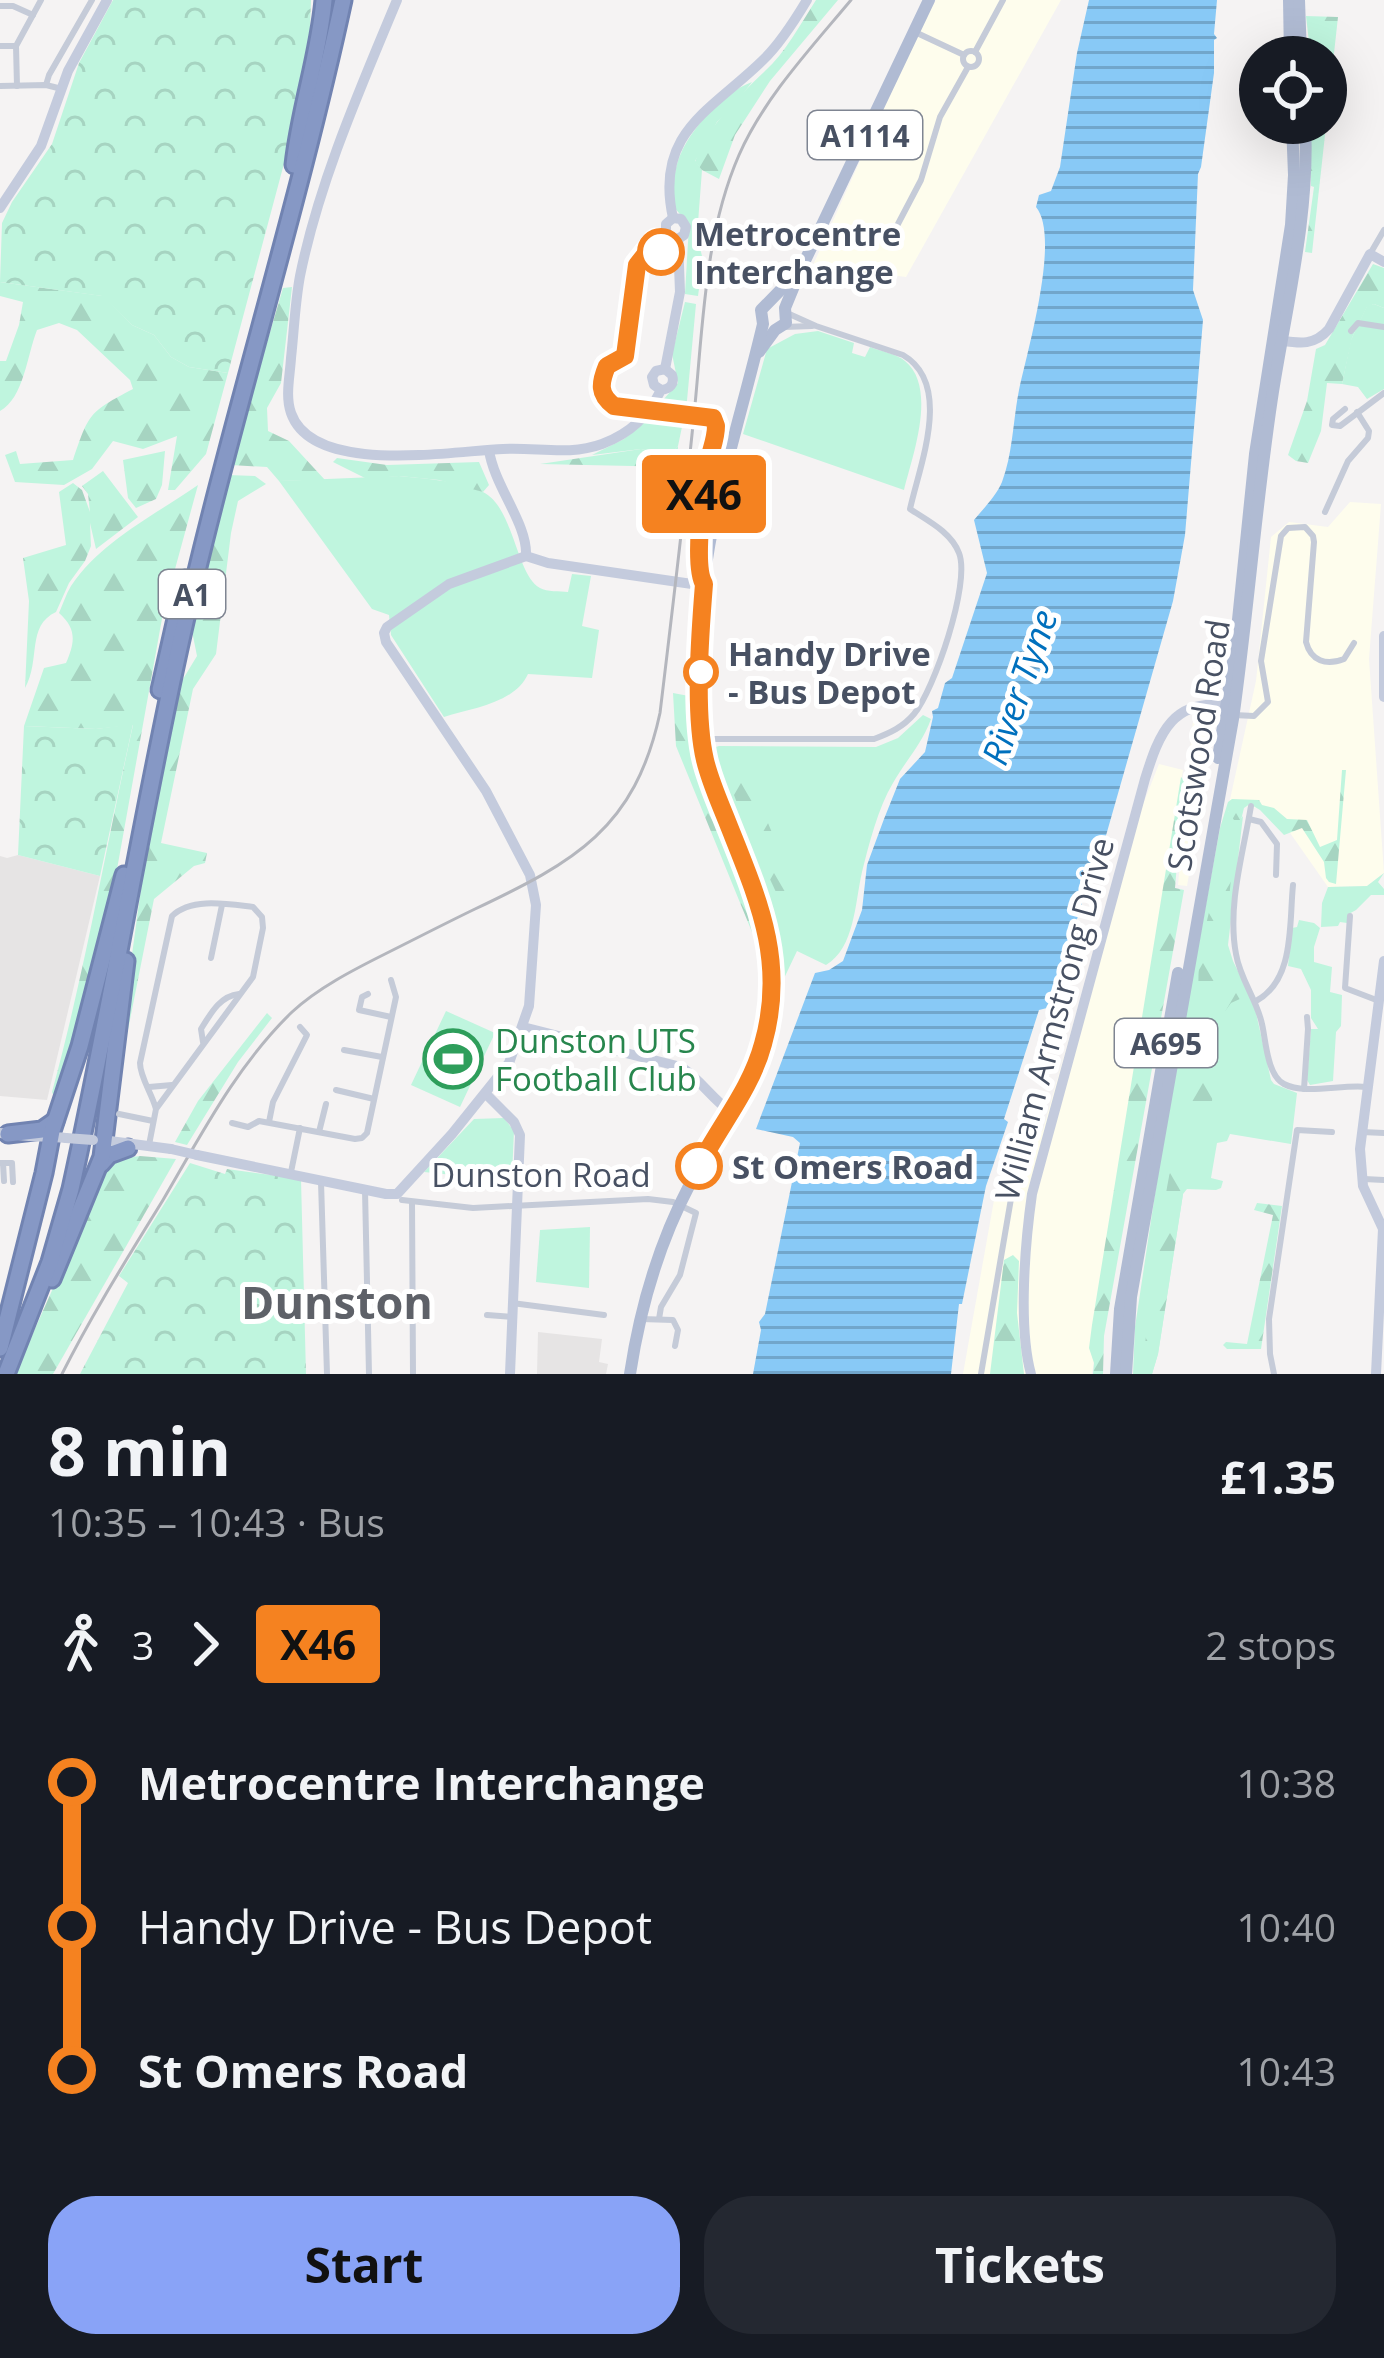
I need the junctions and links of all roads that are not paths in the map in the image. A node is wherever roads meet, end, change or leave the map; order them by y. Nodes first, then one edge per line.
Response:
1 (41, 0) edge
2 (92, 0) edge
3 (106, 0) edge
4 (324, 0) edge
5 (343, 0) edge
6 (398, 0) edge
7 (928, 0) edge
8 (1004, 0) edge
9 (1289, 0) edge
10 (1299, 0) edge
11 (806, 2) edge
12 (0, 6) edge
13 (33, 15) junction
14 (914, 32) junction
15 (1290, 36) edge
16 (1300, 36) edge
17 (0, 46) edge
18 (16, 46) junction
19 (975, 52) junction
20 (964, 55) junction
21 (968, 67) junction
22 (46, 85) junction
23 (0, 86) edge
24 (17, 86) junction
25 (62, 89) junction
26 (1293, 144) edge
27 (1305, 144) edge
28 (294, 165) junction
29 (0, 208) edge
30 (1384, 230) edge
31 (888, 243) dead end
32 (1370, 254) junction
33 (1384, 262) edge
34 (801, 269) junction
35 (770, 303) junction
36 (779, 320) junction
37 (816, 326) junction
38 (1384, 327) edge
39 (1351, 331) dead end
40 (1324, 335) junction
41 (1278, 336) junction
42 (1303, 344) junction
43 (1277, 368) junction
44 (1384, 393) edge
45 (1345, 409) dead end
46 (1357, 412) junction
47 (489, 450) junction
48 (1325, 512) dead end
49 (526, 556) junction
50 (692, 584) dead end
51 (1384, 636) edge
52 (1354, 643) dead end
53 (1229, 684) junction
54 (1384, 697) edge
55 (1204, 706) junction
56 (1230, 710) junction
57 (1256, 714) junction
58 (701, 739) junction
59 (1230, 740) junction
60 (1251, 806) dead end
61 (1249, 819) junction
62 (1288, 836) dead end
63 (1277, 846) junction
64 (1276, 875) dead end
65 (128, 876) junction
66 (1293, 885) dead end
67 (222, 905) junction
68 (1350, 916) dead end
69 (212, 958) dead end
70 (1384, 961) edge
71 (391, 980) dead end
72 (368, 994) dead end
73 (1256, 1001) junction
74 (1379, 1001) junction
75 (1307, 1017) dead end
76 (391, 1018) junction
77 (300, 1027) dead end
78 (523, 1027) junction
79 (344, 1050) dead end
80 (383, 1057) junction
81 (172, 1085) junction
82 (149, 1087) junction
83 (1368, 1087) junction
84 (1304, 1089) junction
85 (336, 1090) dead end
86 (486, 1094) junction
87 (374, 1099) junction
88 (326, 1104) dead end
89 (156, 1109) junction
90 (731, 1112) junction
91 (112, 1118) junction
92 (153, 1121) junction
93 (269, 1122) junction
94 (232, 1124) dead end
95 (300, 1128) junction
96 (320, 1132) junction
97 (1332, 1132) dead end
98 (1362, 1132) junction
99 (1384, 1133) edge
100 (38, 1136) edge
101 (117, 1145) junction
102 (2, 1163) edge
103 (99, 1167) junction
104 (44, 1173) junction
105 (290, 1175) junction
106 (1361, 1179) junction
107 (1384, 1180) edge
108 (9, 1182) dead end
109 (327, 1183) junction
110 (1013, 1187) dead end
111 (365, 1190) junction
112 (516, 1204) junction
113 (680, 1205) junction
114 (1383, 1224) edge
115 (512, 1310) junction
116 (487, 1315) dead end
117 (604, 1315) dead end
118 (640, 1319) junction
119 (659, 1319) junction
120 (675, 1346) dead end
121 (0, 1348) edge
122 (0, 1362) edge
123 (6, 1374) edge
124 (327, 1374) edge
125 (369, 1374) edge
126 (413, 1374) edge
127 (510, 1374) edge
128 (630, 1374) edge
129 (981, 1374) edge
130 (1031, 1374) edge
131 (1116, 1374) edge
132 (1126, 1374) edge
133 (1274, 1374) edge
134 (1376, 1374) edge

1 - 13 street
2 - 22 street
3 - 25 street
4 - 28 highway
5 - 28 highway, A1
5 - 65 highway, A1
6 - 47 street
7 - 14 main road, A1114
8 - 19 street
9 - 15 main road
10 - 16 main road
11 - 47 street
12 - 13 street
13 - 18 street
14 - 20 street
14 - 34 main road, A1114
17 - 18 street
18 - 24 street
19 - 20 street
19 - 21 street
20 - 21 street
21 - 31 street
22 - 24 street
22 - 25 street
23 - 24 street
25 - 29 street
26 - 41 main road, Scotswood Road / A695
27 - 41 main road, Scotswood Road / A695
28 - 65 highway, A1
30 - 32 street
32 - 33 street
32 - 40 street
34 - 35 main road, A1114
34 - 36 main road, A1114
35 - 36 main road
35 - 36 main road
36 - 37 street
36 - 37 street
36 - 58 main road, A1114
37 - 58 street
38 - 39 street
40 - 41 street
40 - 42 street
41 - 42 street
41 - 43 main road, Scotswood Road / A695
41 - 53 main road, Scotswood Road / A695
42 - 43 street
43 - 56 main road, Scotswood Road / A695
44 - 46 street
45 - 46 street
46 - 48 street
47 - 49 street
49 - 50 street
49 - 78 street
51 - 54 street
52 - 57 street
53 - 55 street, William Armstrong Drive
53 - 56 main road, Scotswood Road / A695
55 - 56 street
55 - 130 street, William Armstrong Drive
56 - 57 street
56 - 59 main road, Scotswood Road / A695
56 - 131 main road, Scotswood Road / A695
57 - 59 street
58 - 90 main road, A1114
59 - 132 main road, Scotswood Road / A695
60 - 61 street
61 - 63 street
61 - 73 street
62 - 63 street
63 - 64 street
65 - 91 highway
65 - 100 highway
65 - 122 highway, A1
65 - 123 highway, A1
66 - 73 street
67 - 69 street
67 - 81 street
67 - 82 street
68 - 74 street
70 - 74 street
71 - 76 street
72 - 76 street
73 - 84 street
74 - 83 street
75 - 84 street
76 - 80 street
77 - 93 street
78 - 86 street
78 - 90 street
79 - 80 street
80 - 87 street
81 - 82 street
81 - 89 street
82 - 89 street
83 - 84 street
83 - 98 street
85 - 87 street
86 - 111 street
86 - 112 street
87 - 96 street
88 - 96 street
89 - 92 street
90 - 113 main road, A1114
91 - 92 street
91 - 101 highway
92 - 101 street
93 - 94 street
93 - 95 street
95 - 96 street
95 - 105 street
97 - 133 street
98 - 99 street
98 - 106 street
100 - 101 street, bridge
100 - 104 highway
100 - 104 highway
101 - 103 highway
101 - 103 highway
101 - 105 street, bridge
102 - 108 street
103 - 123 highway
104 - 121 highway
105 - 109 street
106 - 107 street
106 - 114 street
109 - 111 street
109 - 124 street
110 - 129 street
111 - 125 street
112 - 113 street, Dunston Road
112 - 115 street
112 - 126 street, Dunston Road
113 - 118 main road, A1114
113 - 119 street
114 - 134 street
115 - 116 street
115 - 117 street
115 - 127 street
118 - 119 street
118 - 128 main road, A1114
119 - 120 street

